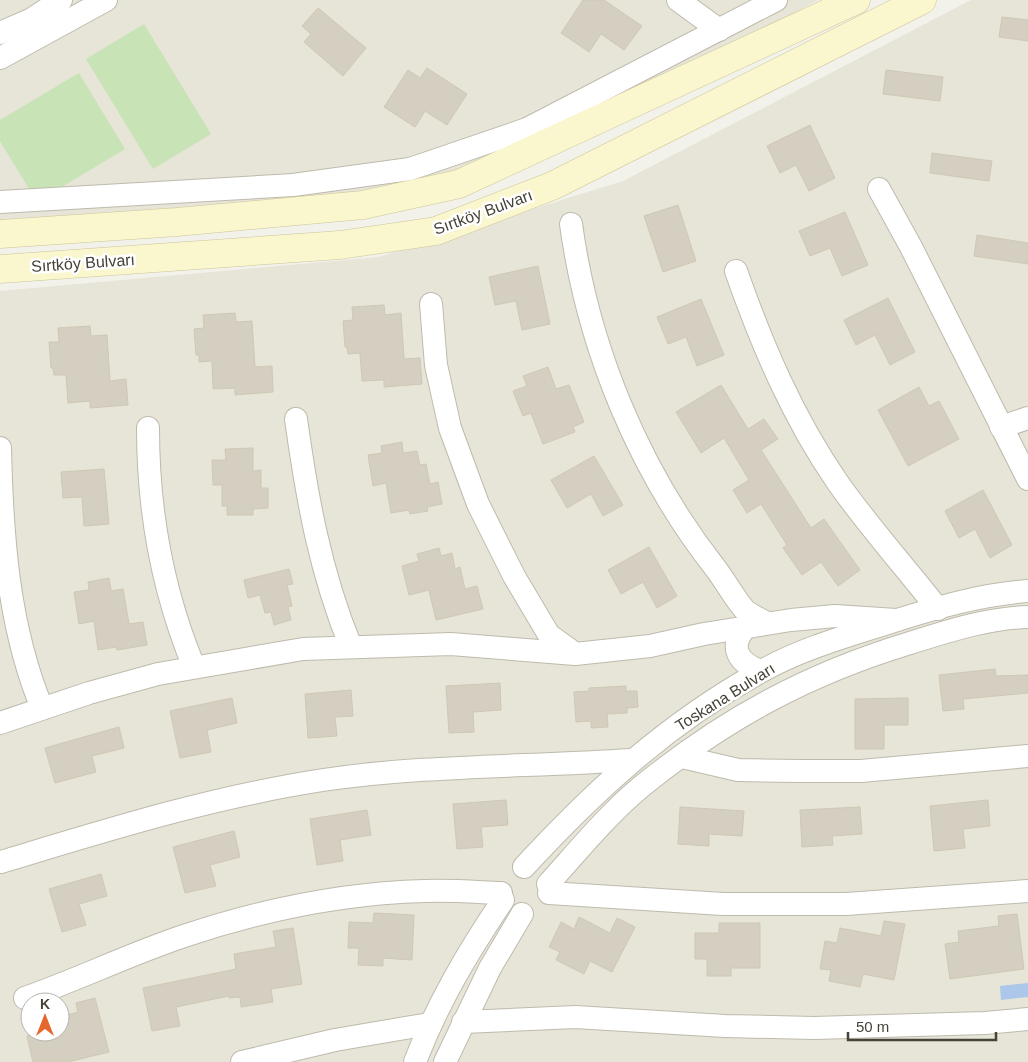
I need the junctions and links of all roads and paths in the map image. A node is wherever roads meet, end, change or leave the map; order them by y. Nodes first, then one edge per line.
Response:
1 (61, 0) edge
2 (106, 0) edge
3 (678, 0) edge
4 (776, 0) edge
5 (856, 0) edge
6 (922, 0) edge
7 (719, 30) junction
8 (0, 33) edge
9 (0, 58) edge
10 (545, 145) junction
11 (561, 182) junction
12 (878, 189) dead end
13 (0, 202) edge
14 (285, 212) junction
15 (571, 224) dead end
16 (0, 234) edge
17 (286, 248) junction
18 (0, 269) edge
19 (736, 271) dead end
20 (431, 304) dead end
21 (1028, 418) edge
22 (296, 419) dead end
23 (1001, 427) junction
24 (148, 428) dead end
25 (0, 448) edge
26 (1028, 479) edge
27 (1028, 591) edge
28 (938, 608) junction
29 (1028, 617) edge
30 (896, 620) junction
31 (756, 625) junction
32 (351, 647) junction
33 (575, 654) junction
34 (194, 667) junction
35 (761, 671) junction
36 (42, 708) junction
37 (0, 723) edge
38 (1028, 756) edge
39 (682, 757) junction
40 (631, 760) junction
41 (1, 862) edge
42 (524, 866) junction
43 (548, 888) junction
44 (1028, 891) edge
45 (502, 897) junction
46 (522, 914) junction
47 (42, 992) edge
48 (1028, 1020) edge
49 (463, 1022) junction
50 (429, 1024) junction
51 (242, 1062) edge
52 (415, 1062) edge
53 (445, 1062) edge

1 - 8 street
2 - 9 street
3 - 7 street
4 - 7 street
5 - 10 main road
6 - 11 main road, Sırtköy Bulvarı
7 - 13 street
10 - 11 main road
10 - 14 main road
11 - 17 main road, Sırtköy Bulvarı
12 - 23 street
14 - 16 main road
14 - 17 main road
15 - 31 street
17 - 18 main road, Sırtköy Bulvarı
19 - 28 street
20 - 33 street
21 - 23 street
22 - 32 street
23 - 26 street
24 - 34 street
25 - 36 street
27 - 28 street, Toskana Bulvarı
28 - 30 street, Toskana Bulvarı
29 - 39 street, Toskana Bulvarı
30 - 31 street
30 - 35 street, Toskana Bulvarı
31 - 33 street
31 - 35 street
32 - 33 street
32 - 34 street
34 - 36 street
35 - 40 street, Toskana Bulvarı
36 - 37 street
38 - 39 street
39 - 43 street, Toskana Bulvarı
40 - 41 street
40 - 42 street, Toskana Bulvarı
42 - 43 street
42 - 45 street, Toskana Bulvarı
43 - 44 street
43 - 46 street, Toskana Bulvarı
45 - 46 street
45 - 47 street
45 - 50 street, Toskana Bulvarı
46 - 49 street
48 - 49 street
49 - 53 street
50 - 51 street
50 - 52 street, Toskana Bulvarı

